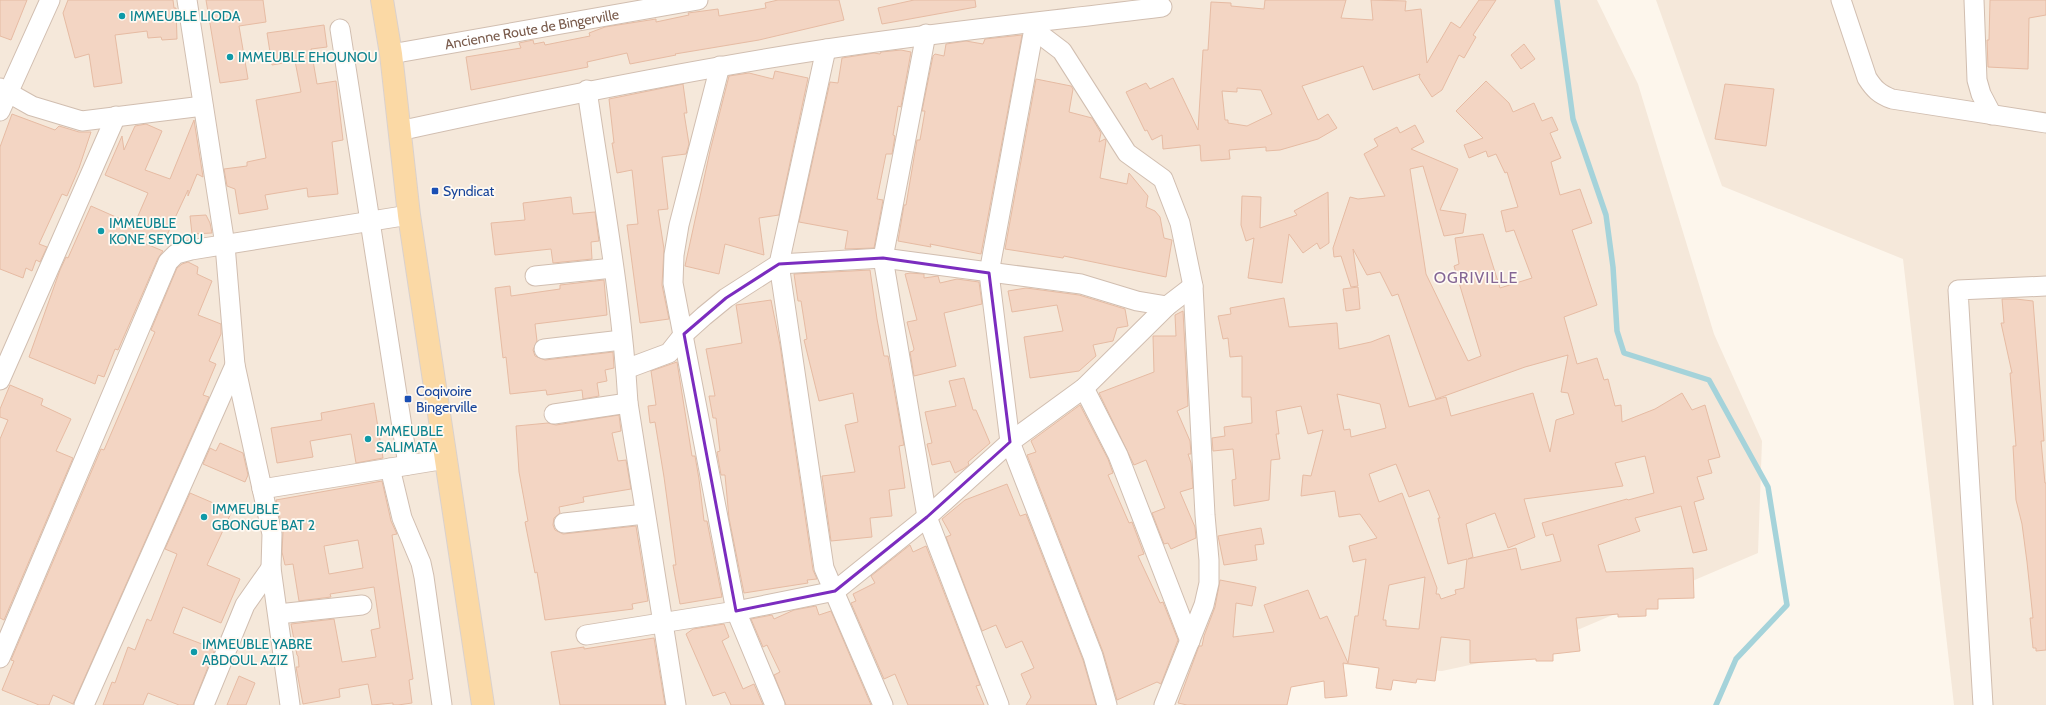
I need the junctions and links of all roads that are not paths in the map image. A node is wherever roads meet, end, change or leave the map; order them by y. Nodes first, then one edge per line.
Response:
1 (50, 0) edge
2 (187, 0) edge
3 (382, 0) edge
4 (698, 0) edge
5 (1841, 0) edge
6 (1974, 0) edge
7 (1162, 7) dead end
8 (1034, 26) junction
9 (340, 29) dead end
10 (926, 34) junction
11 (826, 49) junction
12 (390, 54) junction
13 (720, 66) junction
14 (4, 90) edge
15 (587, 90) junction
16 (203, 106) junction
17 (0, 111) edge
18 (1992, 115) junction
19 (116, 116) junction
20 (2046, 123) edge
21 (399, 130) junction
22 (409, 215) junction
23 (369, 222) junction
24 (225, 245) junction
25 (883, 258) junction
26 (779, 264) junction
27 (613, 268) junction
28 (989, 273) junction
29 (535, 276) dead end
30 (1193, 286) junction
31 (2046, 286) edge
32 (1167, 306) junction
33 (684, 334) junction
34 (622, 340) junction
35 (544, 349) dead end
36 (235, 365) junction
37 (626, 369) junction
38 (2, 370) edge
39 (1084, 388) junction
40 (628, 403) junction
41 (554, 414) dead end
42 (1010, 442) junction
43 (446, 459) junction
44 (408, 465) junction
45 (390, 468) junction
46 (262, 489) junction
47 (646, 514) junction
48 (927, 517) junction
49 (564, 523) dead end
50 (271, 568) junction
51 (835, 591) junction
52 (362, 605) dead end
53 (736, 611) junction
54 (278, 614) junction
55 (664, 622) junction
56 (586, 635) dead end
57 (1190, 641) junction
58 (0, 658) edge
59 (84, 705) edge
60 (204, 705) edge
61 (290, 705) edge
62 (442, 705) edge
63 (483, 705) edge
64 (676, 705) edge
65 (775, 705) edge
66 (883, 705) edge
67 (999, 705) edge
68 (1107, 705) edge
69 (1164, 705) edge
70 (1983, 705) edge

1 - 14 street
2 - 16 street
3 - 12 main road
4 - 12 street, Ancienne Route de Bingerville
5 - 18 street
6 - 18 street
7 - 8 street
8 - 10 street
8 - 28 street
8 - 30 street
9 - 23 street
10 - 11 street
10 - 25 street
11 - 13 street
11 - 26 street
12 - 21 main road
13 - 15 street
13 - 33 street
14 - 17 street
14 - 19 street
15 - 21 street
15 - 27 street
16 - 19 street
16 - 24 street
18 - 20 street
19 - 38 street
21 - 22 main road
22 - 23 street
22 - 43 main road
23 - 24 street
23 - 44 street
24 - 36 street
24 - 58 street
25 - 26 street
25 - 28 street
25 - 48 street
26 - 33 street
26 - 51 street
27 - 29 street
27 - 34 street
28 - 32 street
28 - 42 street
30 - 32 street
30 - 57 street
31 - 70 street
32 - 39 street
33 - 37 street
33 - 53 street
34 - 35 street
34 - 37 street
36 - 46 street
36 - 59 street
37 - 40 street
39 - 42 street
39 - 57 street
40 - 41 street
40 - 47 street
42 - 48 street
42 - 68 street
43 - 44 street
43 - 63 main road
44 - 45 street
45 - 46 street
45 - 62 street
46 - 50 street
47 - 49 street
47 - 55 street
48 - 51 street
48 - 67 street
50 - 54 street
50 - 60 street
51 - 53 street
51 - 66 street
52 - 54 street
53 - 55 street
53 - 65 street
54 - 61 street
55 - 56 street
55 - 64 street
57 - 69 street

